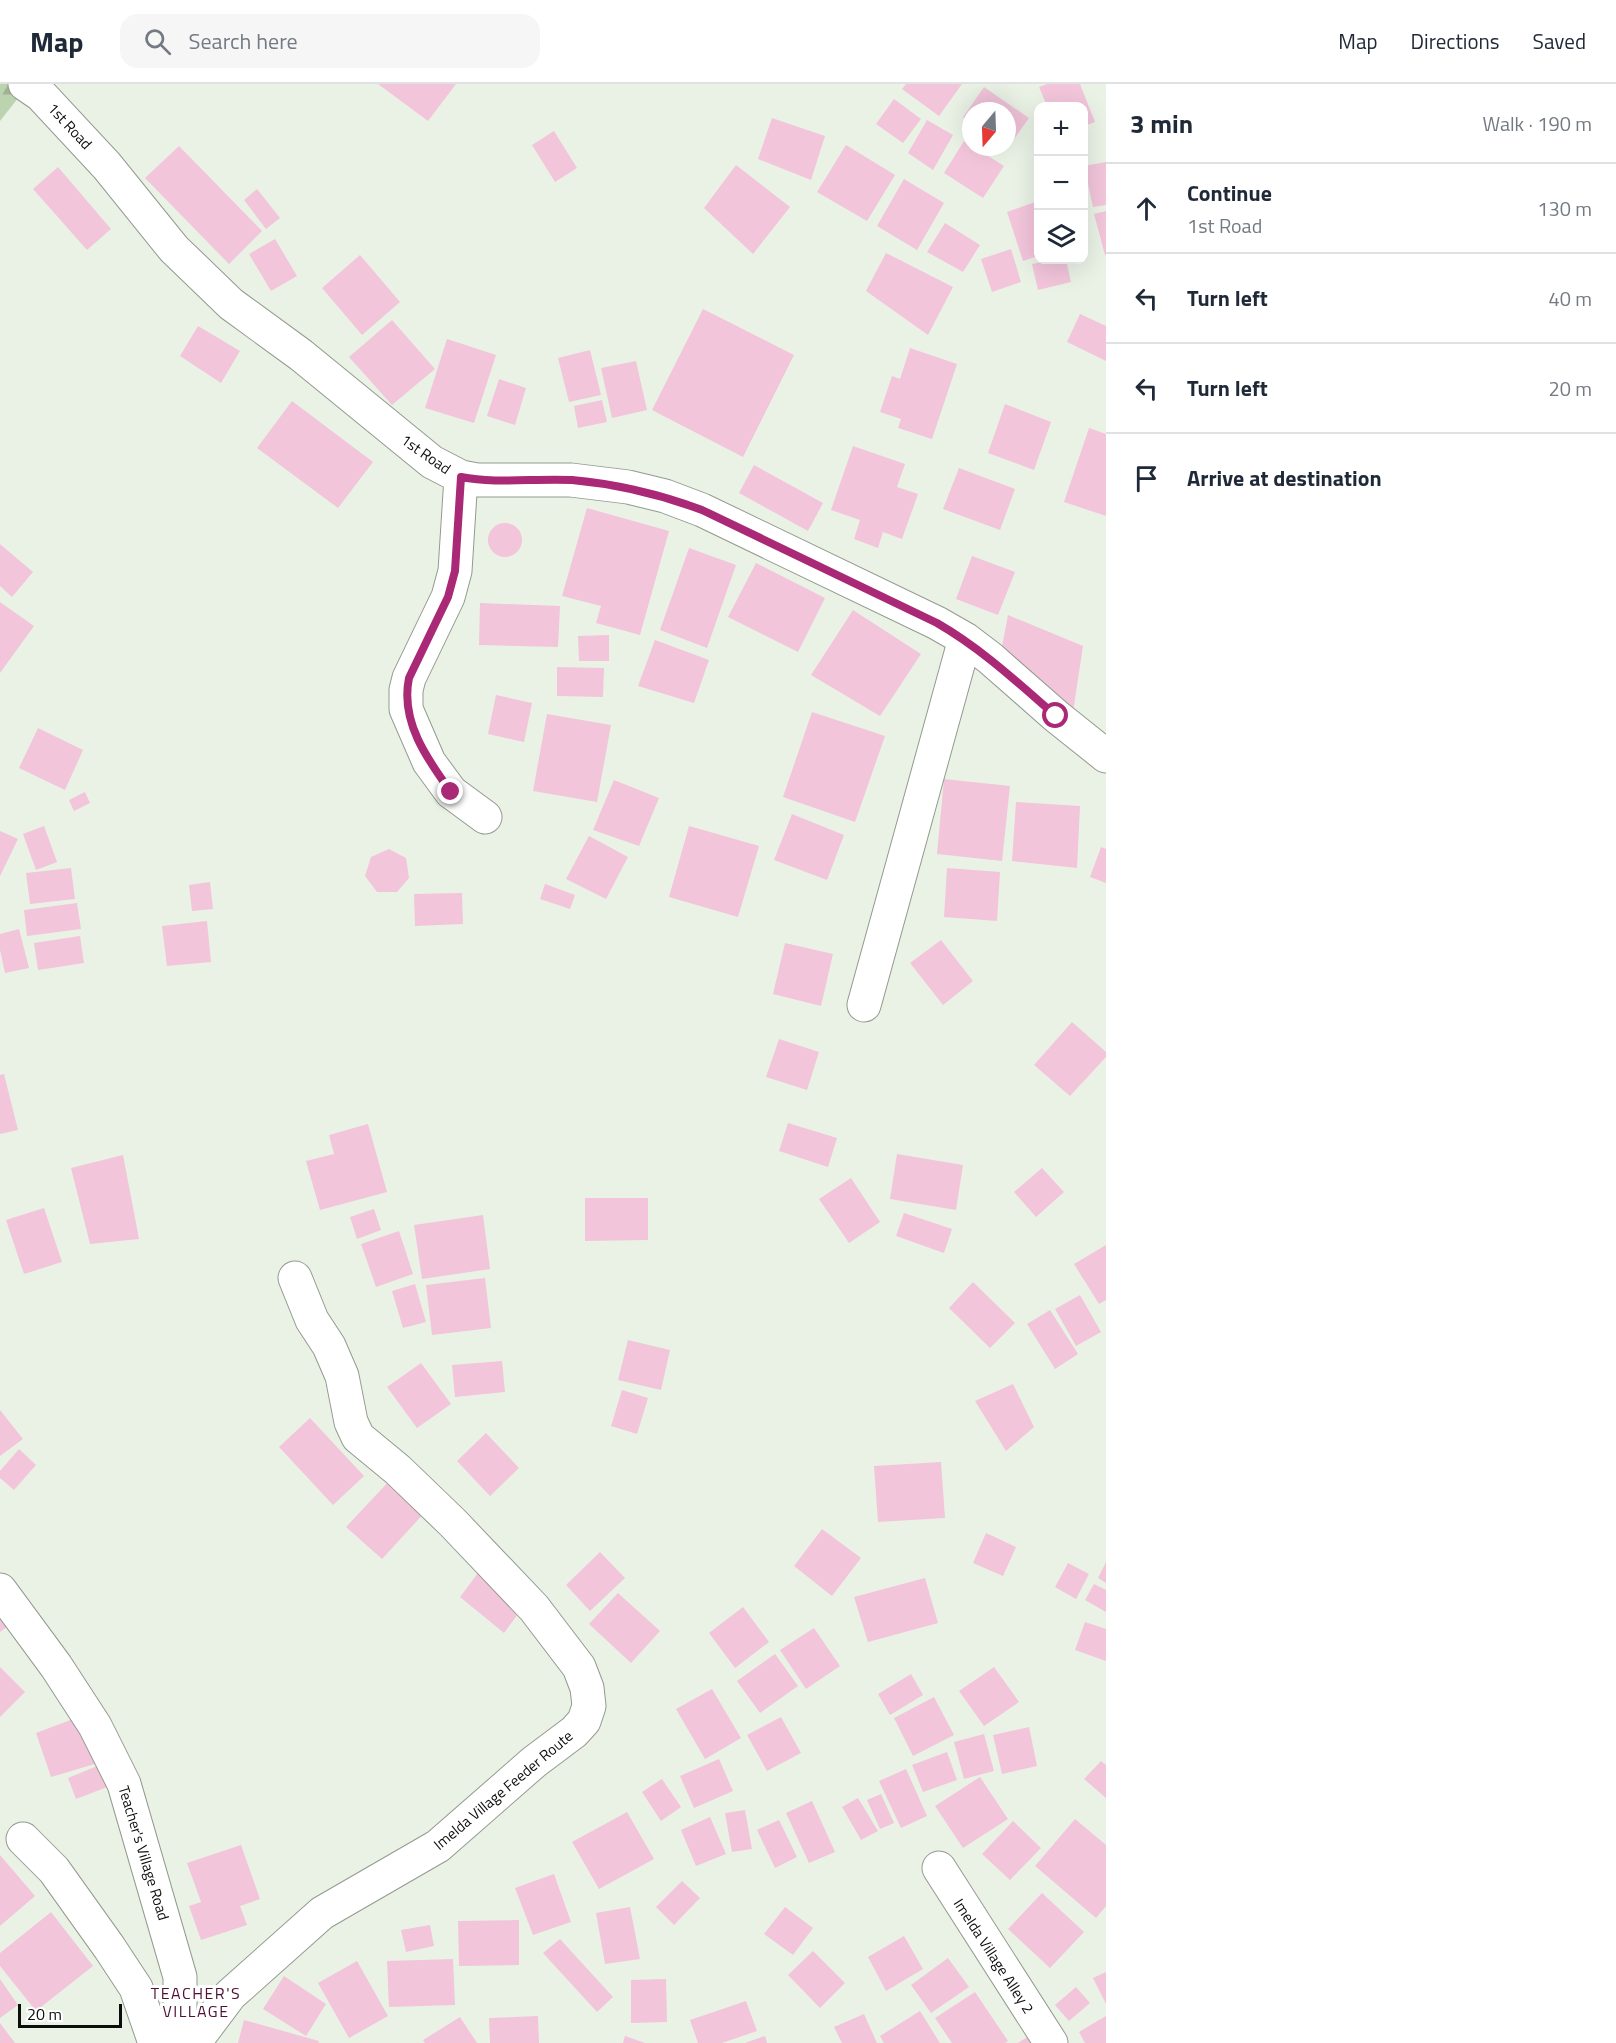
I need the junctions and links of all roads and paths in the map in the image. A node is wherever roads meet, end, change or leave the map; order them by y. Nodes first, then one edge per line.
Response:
1 (25, 84) edge
2 (461, 477) junction
3 (965, 639) junction
4 (1106, 756) edge
5 (485, 817) dead end
6 (864, 1005) dead end
7 (296, 1278) dead end
8 (0, 1590) edge
9 (23, 1839) dead end
10 (939, 1868) dead end
11 (155, 2043) edge
12 (180, 2043) edge
13 (194, 2043) edge
14 (1051, 2043) edge

1 - 2 street, 1st Road
2 - 3 street, 1st Road
2 - 5 street
3 - 4 street, 1st Road
3 - 6 street
7 - 13 street, Imelda Village Feeder Route
8 - 12 street, Teacher's Village Road
9 - 11 street
10 - 14 street, Imelda Village Alley 2

